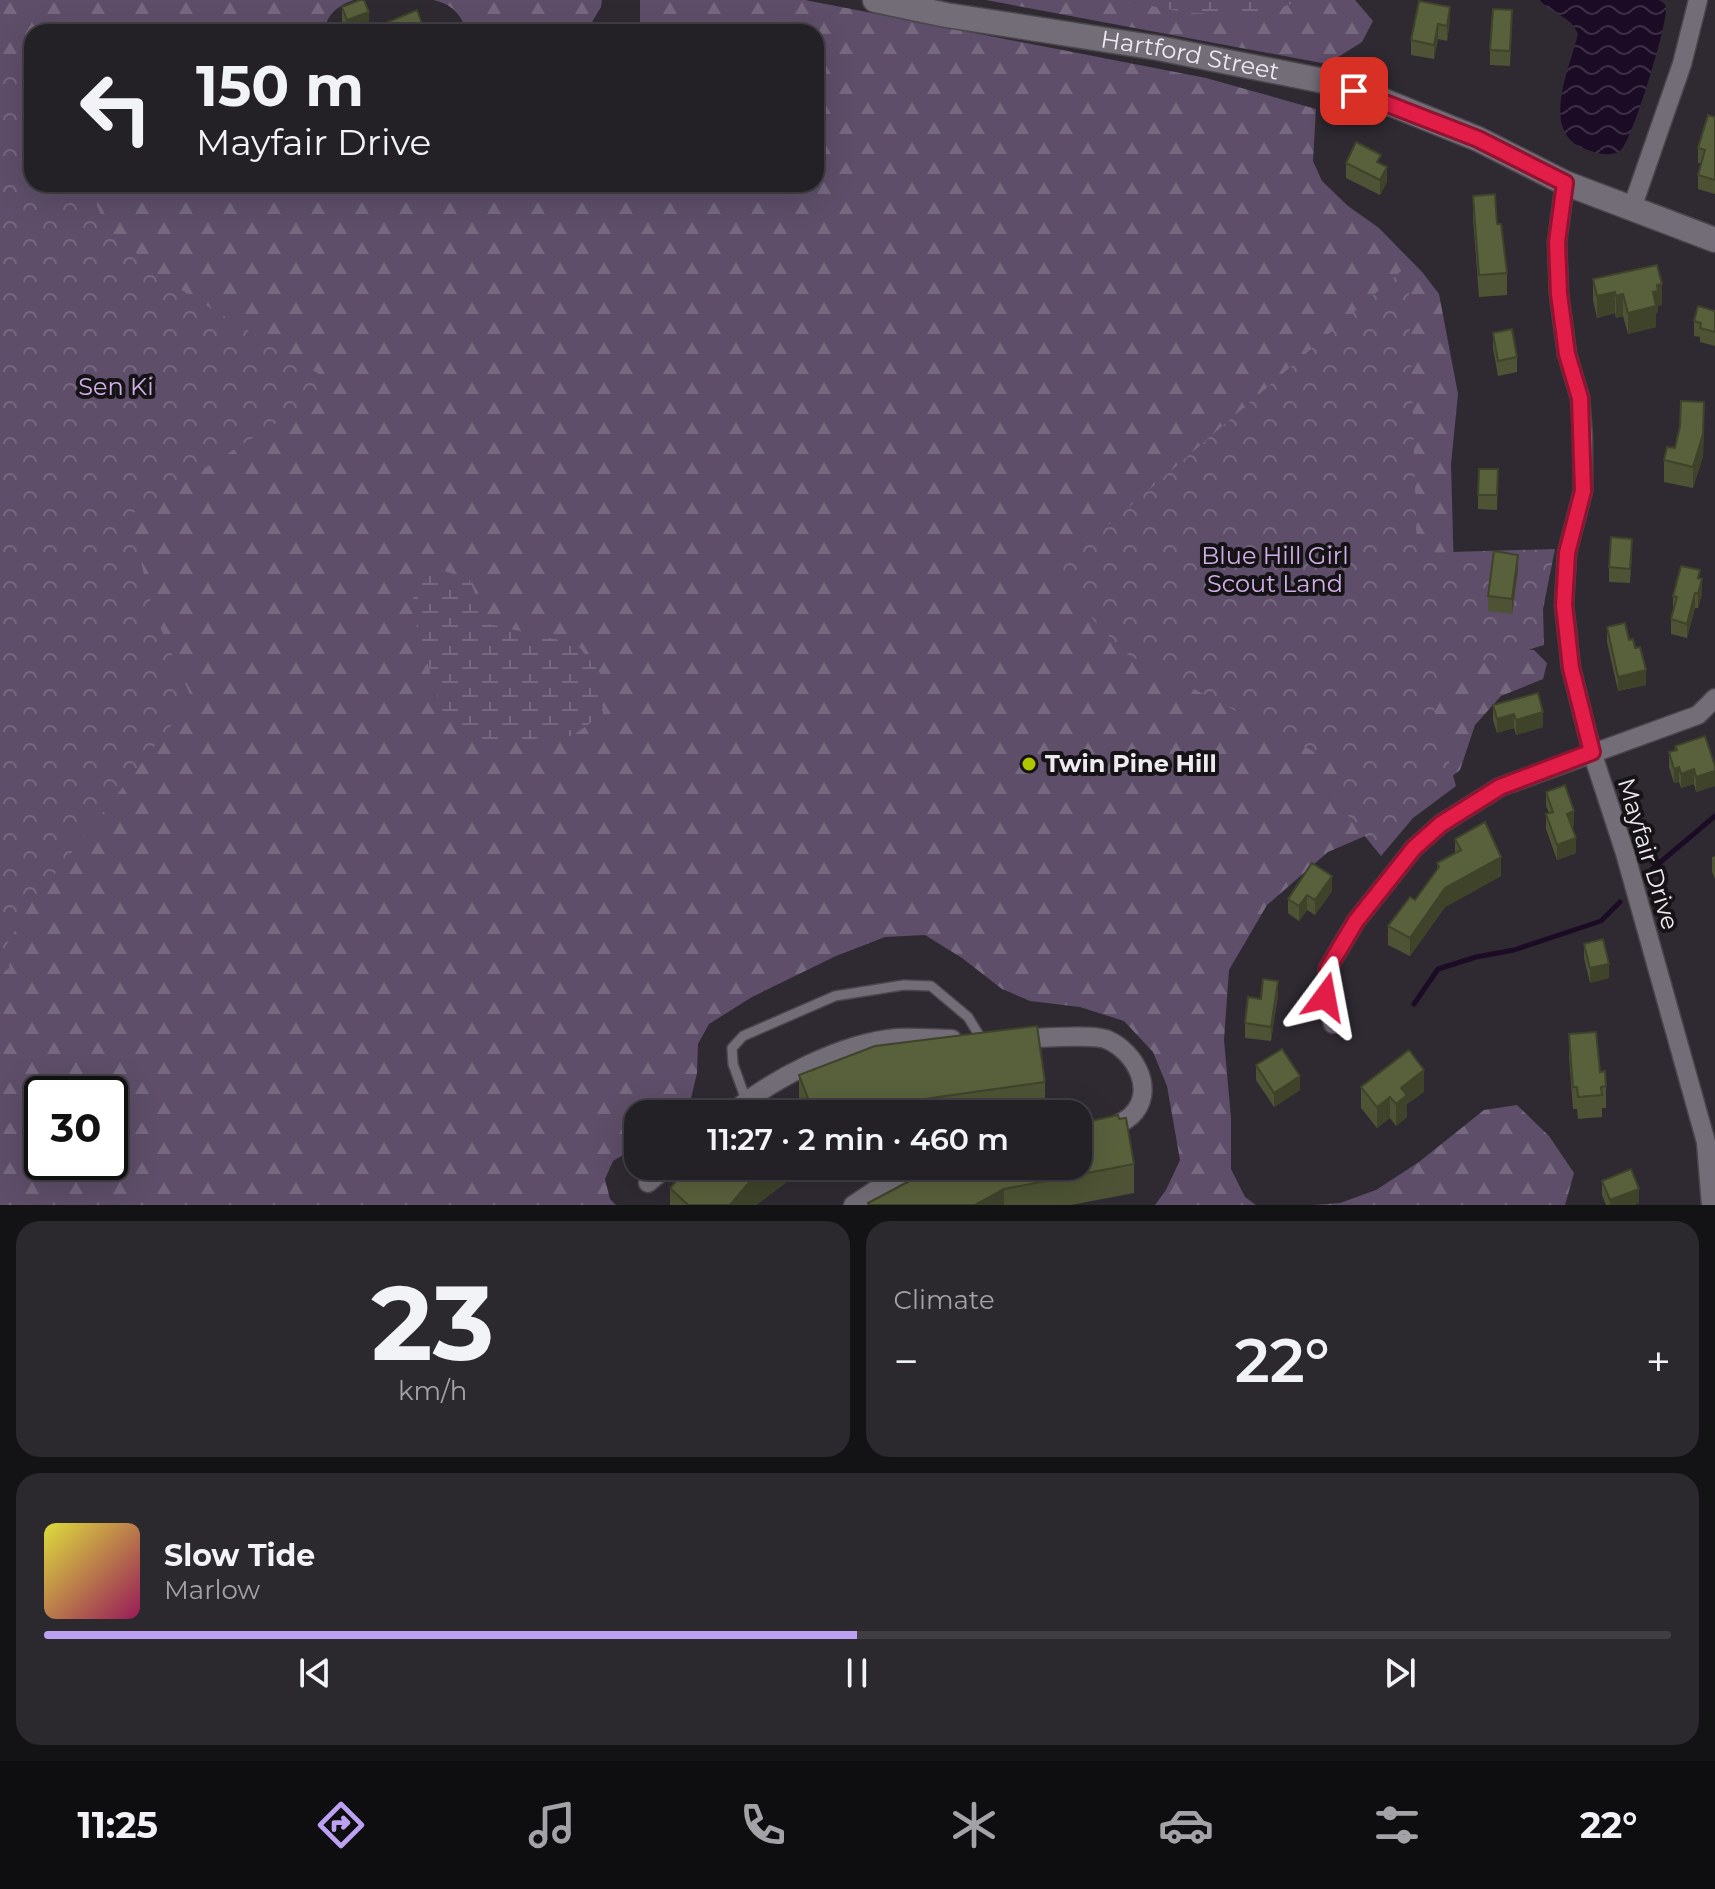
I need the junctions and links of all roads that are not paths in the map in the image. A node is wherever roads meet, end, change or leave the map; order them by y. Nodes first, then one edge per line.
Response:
1 (875, 0) edge
2 (1698, 0) edge
3 (1565, 183) junction
4 (1632, 208) junction
5 (1715, 240) edge
6 (1715, 698) edge
7 (1592, 752) junction
8 (1333, 1024) dead end
9 (982, 1040) junction
10 (746, 1100) joint
11 (1092, 1132) edge
12 (652, 1180) edge
13 (890, 1180) edge
14 (648, 1183) dead end
15 (853, 1205) edge
16 (1711, 1205) edge

1 - 3 street, Hartford Street
2 - 4 street
3 - 4 street, Hartford Street
3 - 7 street, Mayfair Drive
4 - 5 street, Hartford Street
6 - 7 street
7 - 8 street
7 - 16 street, Mayfair Drive
9 - 10 street
9 - 10 lane
9 - 11 street
12 - 14 street
13 - 15 street

